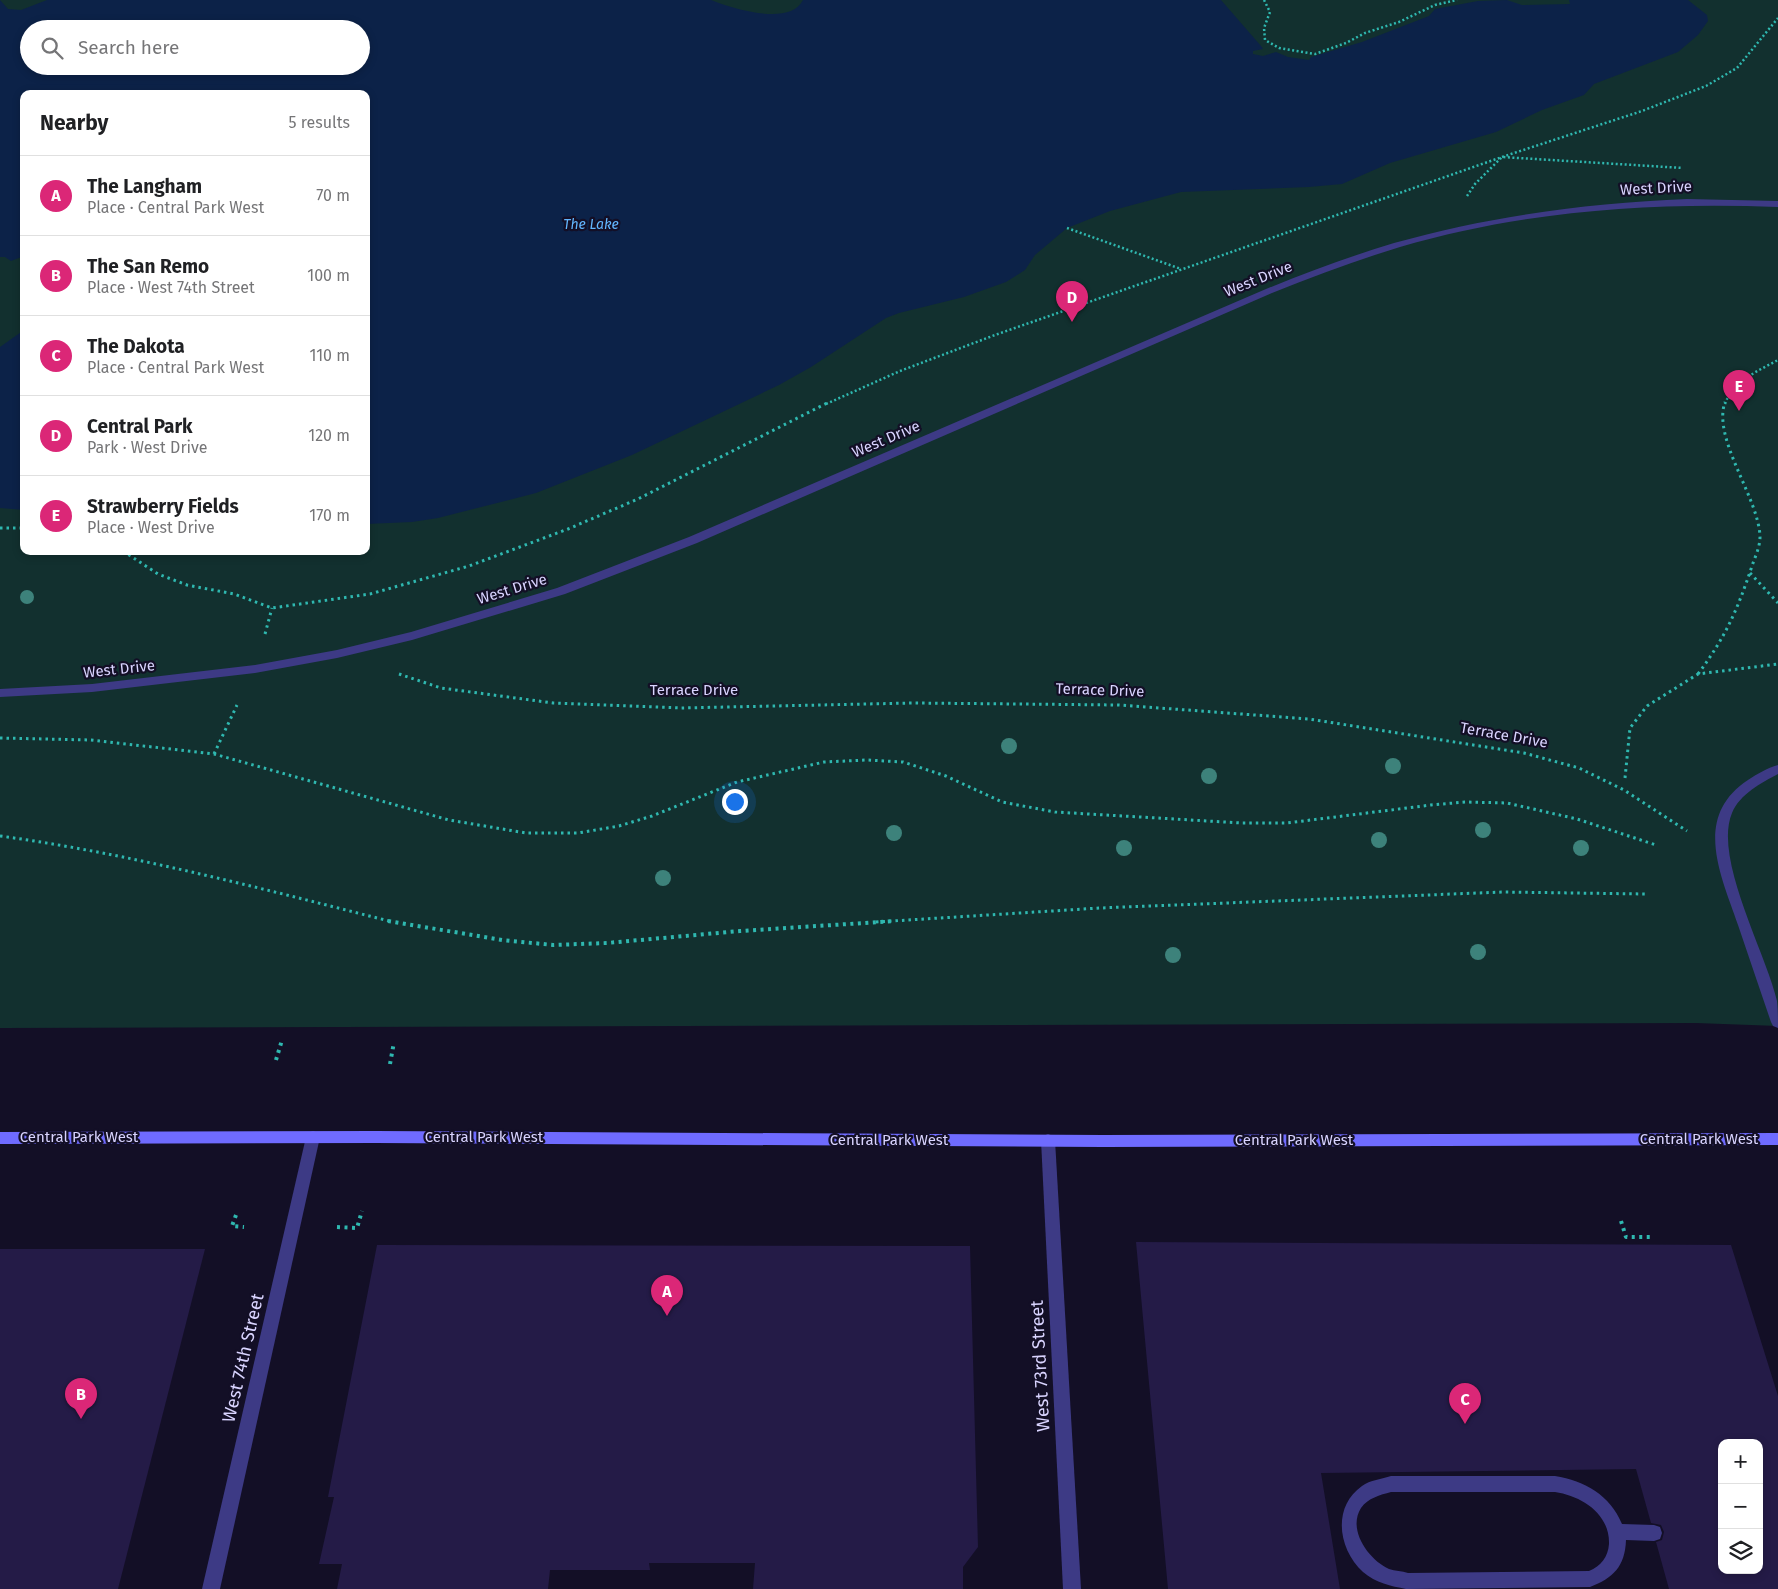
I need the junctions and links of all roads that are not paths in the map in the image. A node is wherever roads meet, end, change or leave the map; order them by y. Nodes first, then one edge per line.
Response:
1 (1778, 204) edge
2 (0, 693) edge
3 (1778, 769) edge
4 (1778, 1022) edge
5 (313, 1137) junction
6 (0, 1138) edge
7 (1778, 1139) edge
8 (1048, 1140) junction
9 (1616, 1532) junction
10 (1654, 1533) dead end
11 (211, 1589) edge
12 (1072, 1589) edge

1 - 2 street, West Drive
3 - 4 street
5 - 6 main road, Central Park West
5 - 8 main road, Central Park West
5 - 11 street, West 74th Street
7 - 8 main road, Central Park West
8 - 12 street, West 73rd Street
9 - 9 street
9 - 10 street

